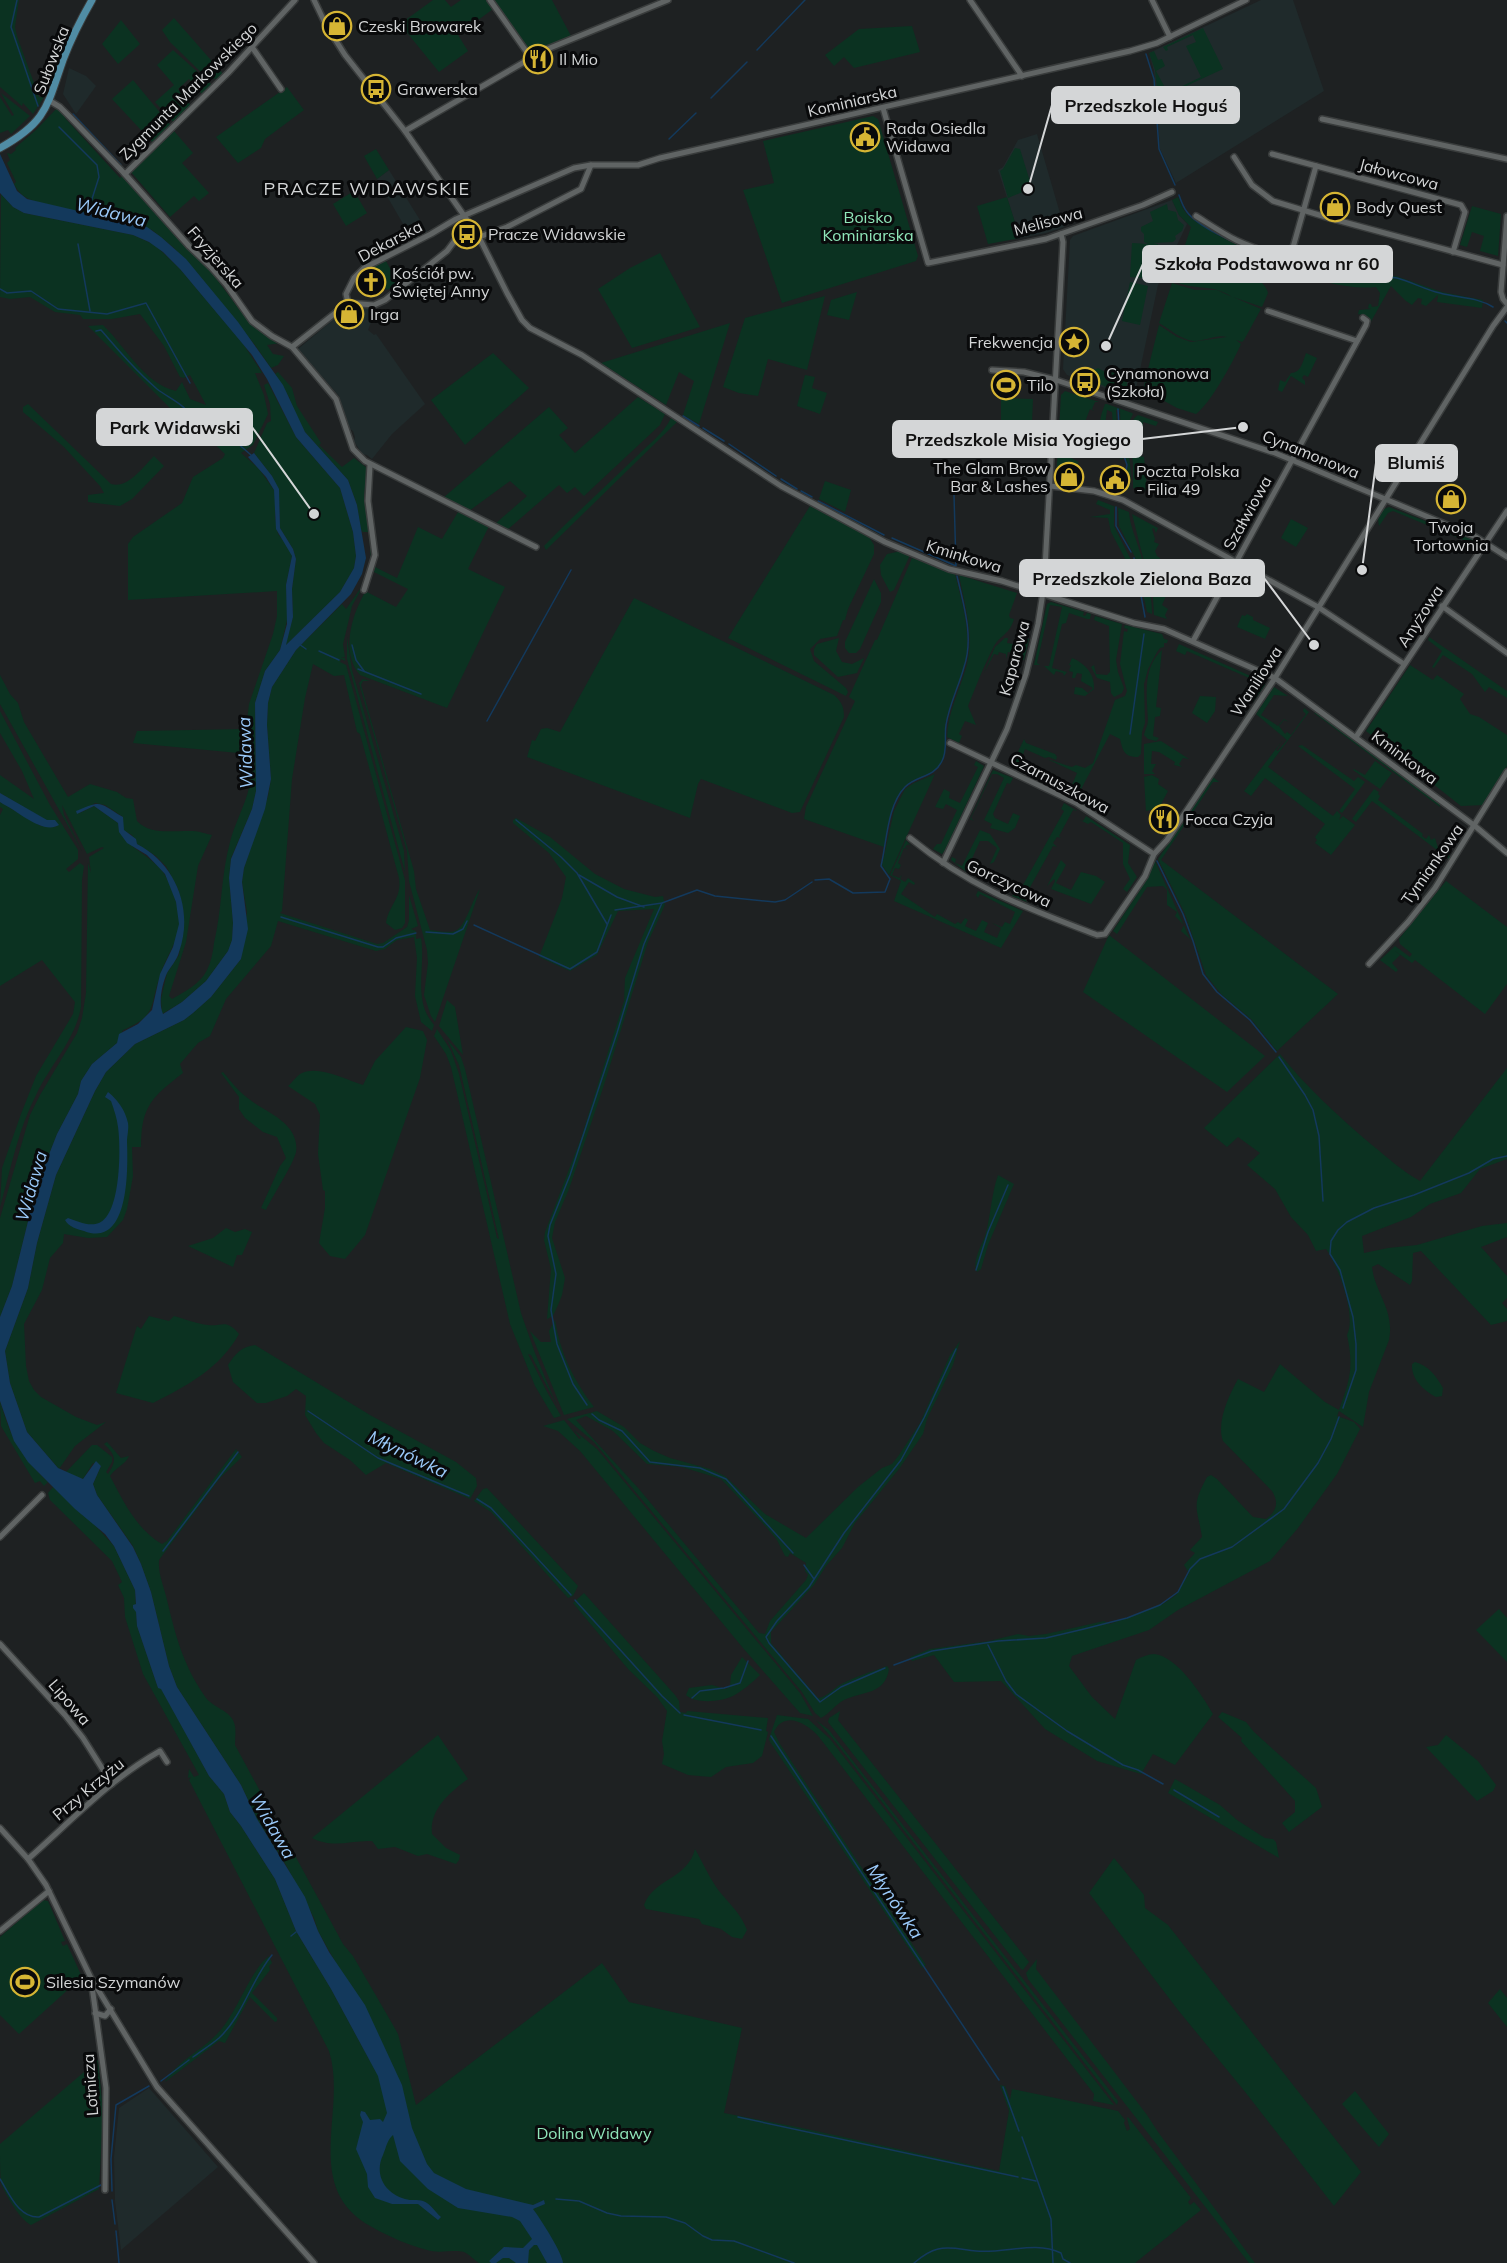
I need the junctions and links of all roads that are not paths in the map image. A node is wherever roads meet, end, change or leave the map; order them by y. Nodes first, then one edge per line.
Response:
1 (92, 0) edge
2 (295, 0) edge
3 (314, 0) edge
4 (490, 0) edge
5 (668, 0) edge
6 (970, 0) edge
7 (1152, 0) edge
8 (1246, 0) edge
9 (1170, 37) junction
10 (252, 47) junction
11 (531, 58) junction
12 (1022, 76) junction
13 (281, 89) dead end
14 (50, 101) junction
15 (883, 108) junction
16 (1322, 119) dead end
17 (405, 131) junction
18 (1, 148) edge
19 (1272, 154) dead end
20 (1234, 157) dead end
21 (1507, 159) edge
22 (591, 165) junction
23 (1316, 166) junction
24 (125, 174) junction
25 (1172, 192) dead end
26 (1303, 211) junction
27 (463, 216) junction
28 (1196, 216) dead end
29 (1507, 216) edge
30 (468, 223) junction
31 (1061, 234) junction
32 (481, 237) junction
33 (1453, 252) junction
34 (1290, 258) junction
35 (1503, 265) junction
36 (1368, 274) dead end
37 (348, 303) junction
38 (1507, 306) edge
39 (1268, 311) dead end
40 (1363, 318) dead end
41 (1357, 340) junction
42 (292, 346) junction
43 (992, 370) dead end
44 (1056, 380) junction
45 (1290, 460) junction
46 (370, 465) junction
47 (1050, 486) junction
48 (1385, 499) junction
49 (1507, 511) edge
50 (1485, 541) junction
51 (537, 547) dead end
52 (1507, 557) edge
53 (1235, 562) junction
54 (364, 590) dead end
55 (1043, 594) junction
56 (1442, 606) junction
57 (1318, 608) junction
58 (1193, 642) junction
59 (1507, 653) edge
60 (1404, 664) junction
61 (1275, 678) junction
62 (1356, 737) junction
63 (950, 743) dead end
64 (992, 762) junction
65 (1507, 772) edge
66 (1474, 826) junction
67 (910, 838) dead end
68 (1507, 853) edge
69 (1154, 854) junction
70 (943, 864) junction
71 (1105, 934) joint
72 (1369, 964) dead end
73 (42, 1495) dead end
74 (0, 1537) edge
75 (0, 1644) edge
76 (167, 1762) dead end
77 (112, 1784) junction
78 (0, 1828) edge
79 (28, 1859) junction
80 (49, 1891) junction
81 (0, 1931) edge
82 (90, 1978) junction
83 (111, 2009) junction
84 (96, 2013) junction
85 (105, 2190) dead end
86 (314, 2263) edge

1 - 14 main road, Sułowska
2 - 10 street, Zygmunta Markowskiego
3 - 17 street, Kminkowa
4 - 11 street
5 - 11 street
6 - 12 street
7 - 9 street
8 - 9 street, Kominiarska
9 - 12 street, Kominiarska
10 - 13 street
10 - 24 street, Zygmunta Markowskiego
11 - 17 street
12 - 15 street, Kominiarska
14 - 18 main road, Sułowska
14 - 24 street, Fryzjerska
15 - 22 street, Kominiarska
15 - 31 street, Melisowa
16 - 21 street
17 - 27 street, Kminkowa
19 - 23 street
20 - 26 street
22 - 27 street, Kominiarska
22 - 32 street
23 - 26 street
23 - 33 street, Jałowcowa
24 - 42 street, Fryzjerska
25 - 31 street, Melisowa
26 - 33 street
26 - 34 street
27 - 30 street, Kminkowa
27 - 37 street, Dekarska
28 - 34 street
29 - 35 street
30 - 32 street, Kminkowa
30 - 37 street
31 - 44 street, Kaparowa
32 - 55 street, Kminkowa
33 - 35 street
34 - 36 street
35 - 38 street
37 - 42 street
38 - 48 street, Waniliowa
39 - 41 street
40 - 41 street, Szałwiowa
41 - 45 street, Szałwiowa
42 - 46 street, Fryzjerska
43 - 44 street, Cynamonowa
44 - 45 street, Cynamonowa
44 - 47 street, Kaparowa
45 - 48 street, Cynamonowa
45 - 53 street, Szałwiowa
46 - 51 street, Fryzjerska
46 - 54 street
47 - 53 street
47 - 55 street, Kaparowa
48 - 50 street, Cynamonowa
48 - 57 street, Waniliowa
49 - 50 street, Anyżowa
50 - 52 street, Cynamonowa
50 - 56 street, Anyżowa
53 - 57 street
53 - 58 street, Szałwiowa
55 - 58 street, Kminkowa
55 - 64 street, Kaparowa
56 - 59 street
56 - 60 street, Anyżowa
57 - 60 street
57 - 61 street, Waniliowa
58 - 61 street, Kminkowa
60 - 62 street, Anyżowa
61 - 62 street, Kminkowa
61 - 69 street, Waniliowa
62 - 66 street, Kminkowa
63 - 64 street, Czarnuszkowa
64 - 69 street, Czarnuszkowa
64 - 70 street, Kaparowa
65 - 66 street, Tymiankowa
66 - 68 street, Kminkowa
66 - 72 street, Tymiankowa
67 - 70 street, Gorczycowa
69 - 71 street, Waniliowa
70 - 71 street, Gorczycowa
73 - 74 street
75 - 77 street, Lipowa
76 - 77 street, Przy Krzyżu
77 - 79 street, Przy Krzyżu
78 - 79 street, Lotnicza
79 - 80 street, Lotnicza
80 - 81 street
80 - 82 street, Lotnicza
82 - 83 street, Lotnicza
82 - 84 street, Lotnicza
83 - 84 street
83 - 86 street, Lotnicza
84 - 85 street, Lotnicza

